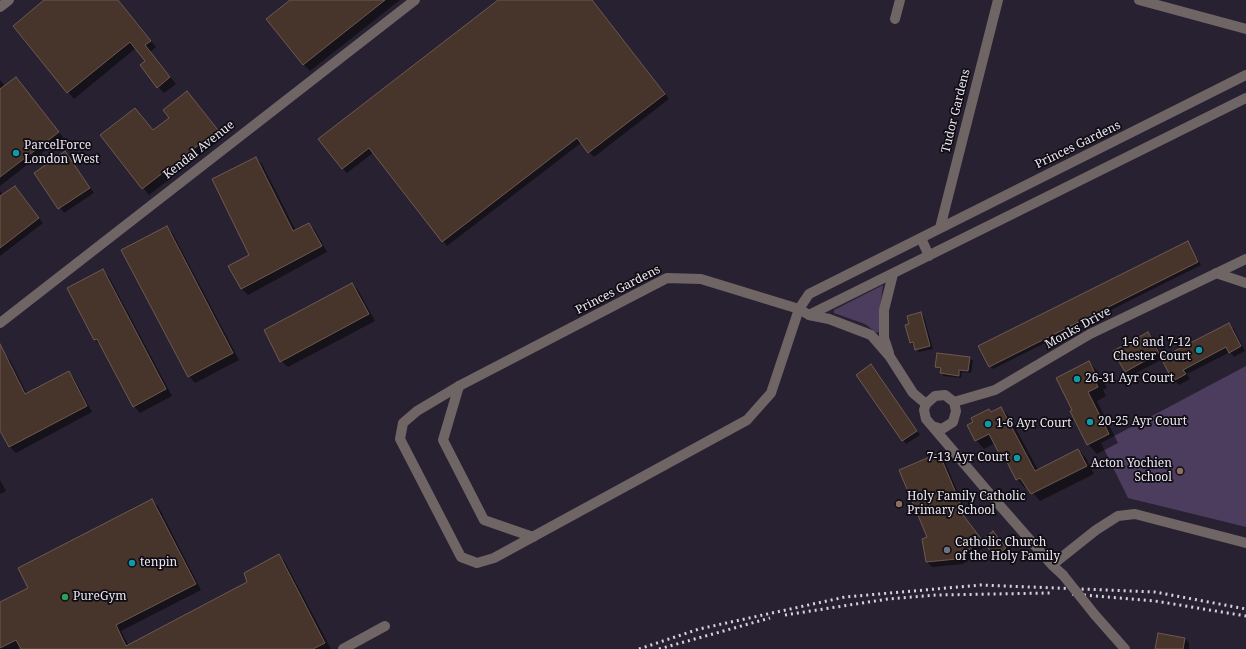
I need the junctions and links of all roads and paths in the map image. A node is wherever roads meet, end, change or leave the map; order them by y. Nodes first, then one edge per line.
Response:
1 (9, 0) edge
2 (415, 0) edge
3 (900, 0) edge
4 (998, 0) edge
5 (1139, 0) edge
6 (0, 7) edge
7 (895, 19) dead end
8 (1246, 29) edge
9 (1246, 75) edge
10 (1246, 98) edge
11 (940, 228) junction
12 (921, 238) junction
13 (929, 256) junction
14 (1246, 259) edge
15 (893, 274) junction
16 (1216, 274) junction
17 (1246, 283) edge
18 (799, 309) junction
19 (809, 315) junction
20 (0, 323) edge
21 (890, 357) junction
22 (459, 386) junction
23 (954, 402) junction
24 (926, 404) junction
25 (936, 428) junction
26 (533, 537) junction
27 (1246, 543) edge
28 (1052, 565) junction
29 (386, 626) dead end
30 (343, 649) edge
31 (1126, 649) edge

1 - 6 street
2 - 20 street, Kendal Avenue
3 - 7 street
4 - 11 street, Tudor Gardens
5 - 8 street
9 - 11 street, Princes Gardens
10 - 13 street
11 - 12 street, Princes Gardens
12 - 13 street
12 - 18 street, Princes Gardens
13 - 15 street
14 - 16 street, Monks Drive
15 - 19 street
15 - 21 street
16 - 17 street
16 - 23 street, Monks Drive
18 - 19 street, Princes Gardens
18 - 22 street, Princes Gardens
18 - 26 street, Princes Gardens
19 - 21 street, Princes Gardens
21 - 24 street
22 - 26 street
22 - 26 street, Princes Gardens
23 - 24 street
23 - 25 street
24 - 25 street
25 - 28 street
27 - 28 street
28 - 31 street, bridge
29 - 30 street

